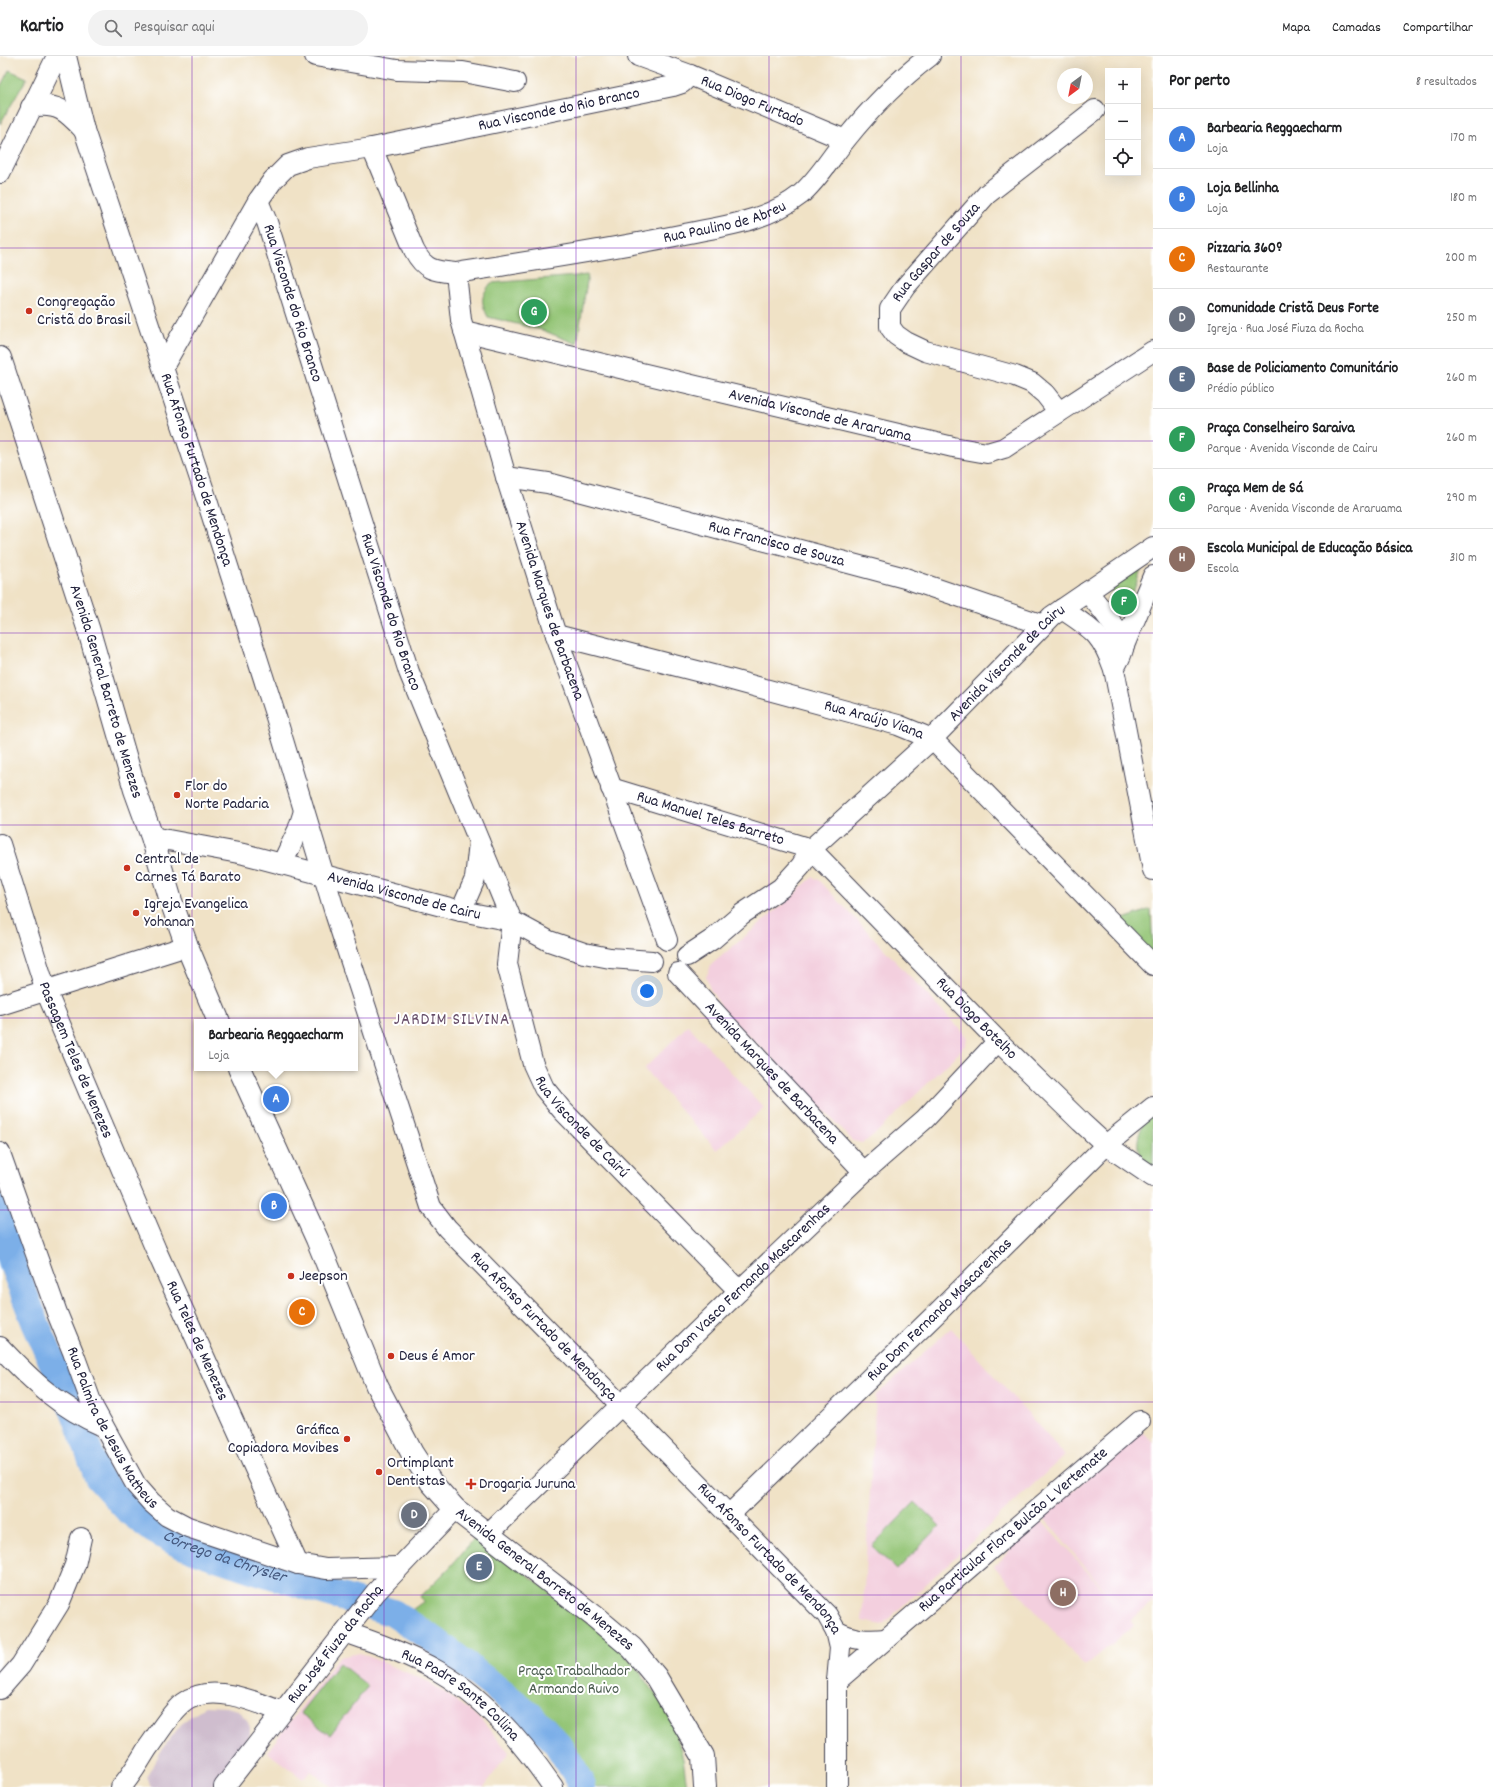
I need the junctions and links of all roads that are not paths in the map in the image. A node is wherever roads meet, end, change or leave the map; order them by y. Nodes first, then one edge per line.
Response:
1 (57, 56) edge
2 (66, 56) edge
3 (315, 56) edge
4 (638, 56) edge
5 (930, 56) edge
6 (690, 74) junction
7 (515, 82) dead end
8 (31, 107) junction
9 (1095, 110) dead end
10 (84, 130) junction
11 (845, 140) junction
12 (372, 148) junction
13 (0, 173) edge
14 (258, 201) junction
15 (456, 273) junction
16 (464, 331) junction
17 (1153, 351) edge
18 (0, 358) edge
19 (163, 367) junction
20 (1059, 412) junction
21 (506, 477) junction
22 (1153, 547) edge
23 (1153, 576) edge
24 (1086, 592) junction
25 (1062, 609) junction
26 (1043, 625) junction
27 (556, 635) junction
28 (1123, 648) junction
29 (1114, 669) junction
30 (932, 739) junction
31 (610, 788) junction
32 (304, 811) junction
33 (152, 836) junction
34 (480, 840) junction
35 (0, 844) edge
36 (807, 855) junction
37 (282, 864) junction
38 (1153, 870) edge
39 (324, 875) junction
40 (461, 911) junction
41 (512, 921) junction
42 (667, 940) junction
43 (187, 946) junction
44 (652, 961) junction
45 (682, 965) junction
46 (1153, 965) edge
47 (46, 991) junction
48 (0, 1005) edge
49 (218, 1019) edge
50 (998, 1041) junction
51 (240, 1071) edge
52 (1145, 1113) edge
53 (1106, 1144) junction
54 (0, 1153) edge
55 (1134, 1165) junction
56 (864, 1172) junction
57 (1153, 1177) edge
58 (166, 1270) joint
59 (739, 1291) junction
60 (0, 1347) edge
61 (620, 1405) junction
62 (1140, 1421) dead end
63 (94, 1422) junction
64 (454, 1509) junction
65 (729, 1515) junction
66 (487, 1535) junction
67 (81, 1538) dead end
68 (298, 1564) junction
69 (398, 1567) junction
70 (836, 1631) junction
71 (345, 1632) junction
72 (886, 1639) junction
73 (837, 1681) junction
74 (0, 1689) edge
75 (282, 1712) junction
76 (124, 1786) edge
77 (224, 1787) edge
78 (553, 1787) edge
79 (705, 1787) edge
80 (837, 1787) edge

1 - 8 street
2 - 10 street, Rua Afonso Furtado de Mendonça
3 - 7 street
4 - 6 street, Rua Diogo Furtado
5 - 11 street, Rua Paulino de Abreu
6 - 11 street, Rua Diogo Furtado
6 - 12 street, Rua Visconde do Rio Branco
8 - 10 street, Rua Afonso Furtado de Mendonça
8 - 13 street
9 - 20 street, Rua Gaspar de Souza
10 - 19 street, Rua Afonso Furtado de Mendonça
11 - 15 street, Rua Paulino de Abreu
12 - 14 street, Rua Visconde do Rio Branco
12 - 15 street, Rua Paulino de Abreu
14 - 19 street
14 - 34 street, Rua Visconde do Rio Branco
15 - 16 street, Avenida Marques de Barbacena
16 - 20 street, Avenida Visconde de Araruama
16 - 21 street, Avenida Marques de Barbacena
17 - 20 street, Avenida Visconde de Araruama
18 - 33 main road, Avenida General Barreto de Menezes
19 - 32 street, Rua Afonso Furtado de Mendonça
21 - 26 street, Rua Francisco de Souza
21 - 27 street, Avenida Marques de Barbacena
22 - 24 street, Avenida Visconde de Cairu
23 - 28 street
24 - 25 street, Avenida Visconde de Cairu
24 - 28 street
25 - 26 street, Avenida Visconde de Cairu
25 - 29 street
26 - 30 street, Avenida Visconde de Cairu
27 - 30 street, Rua Araújo Viana
27 - 31 street, Avenida Marques de Barbacena
28 - 29 street
29 - 38 street
30 - 36 street, Avenida Visconde de Cairu
30 - 46 street, Rua Araújo Viana
31 - 36 street, Rua Manuel Teles Barreto
31 - 42 street, Avenida Marques de Barbacena
32 - 37 street
32 - 39 street, Rua Afonso Furtado de Mendonça
33 - 37 street, Avenida Visconde de Cairu
33 - 43 main road, Avenida General Barreto de Menezes
34 - 40 street
34 - 41 street, Rua Visconde do Rio Branco
35 - 47 street, Passagem Teles de Menezes
36 - 45 street, Avenida Visconde de Cairu
36 - 50 street, Rua Diogo Botelho
37 - 39 street, Avenida Visconde de Cairu
39 - 40 street, Avenida Visconde de Cairu
39 - 61 street, Rua Afonso Furtado de Mendonça
40 - 41 street, Avenida Visconde de Cairu
41 - 44 street, Avenida Visconde de Cairu
41 - 59 street, Rua Visconde de Cairú
42 - 44 street
42 - 45 street
43 - 47 street
43 - 49 main road, Avenida General Barreto de Menezes
44 - 45 street
45 - 56 street, Avenida Marques de Barbacena
47 - 48 street
47 - 58 street, Passagem Teles de Menezes
50 - 53 street, Rua Diogo Botelho
50 - 56 street, Rua Dom Vasco Fernando Mascarenhas
51 - 64 main road, Avenida General Barreto de Menezes
52 - 53 street, Rua Dom Fernando Mascarenhas
52 - 55 street
53 - 55 street, Rua Diogo Botelho
53 - 65 street, Rua Dom Fernando Mascarenhas
54 - 63 street, Rua Palmira de Jesus Matheus
55 - 57 street, Rua Diogo Botelho
56 - 59 street, Rua Dom Vasco Fernando Mascarenhas
58 - 68 street, Rua Teles de Menezes
59 - 61 street, Rua Dom Vasco Fernando Mascarenhas
60 - 63 street
61 - 65 street, Rua Afonso Furtado de Mendonça
61 - 66 street, Rua Dom Vasco Fernando Mascarenhas
62 - 72 street, Rua Particular Flora Bulcão L Vertemate
63 - 68 street, Rua Palmira de Jesus Matheus
64 - 66 main road, Avenida General Barreto de Menezes
64 - 69 street, Rua José Fiuza da Rocha
65 - 70 street, Rua Afonso Furtado de Mendonça
66 - 79 main road, Avenida General Barreto de Menezes
67 - 74 street
68 - 69 street, Rua Palmira de Jesus Matheus
69 - 71 street, Rua José Fiuza da Rocha
70 - 72 street
70 - 73 street, Rua Afonso Furtado de Mendonça
71 - 75 street, Rua José Fiuza da Rocha
71 - 78 street, Rua Padre Sante Collina
72 - 73 street, Rua Particular Flora Bulcão L Vertemate
73 - 80 street, Rua Afonso Furtado de Mendonça
75 - 76 street
75 - 77 street, Rua José Fiuza da Rocha

